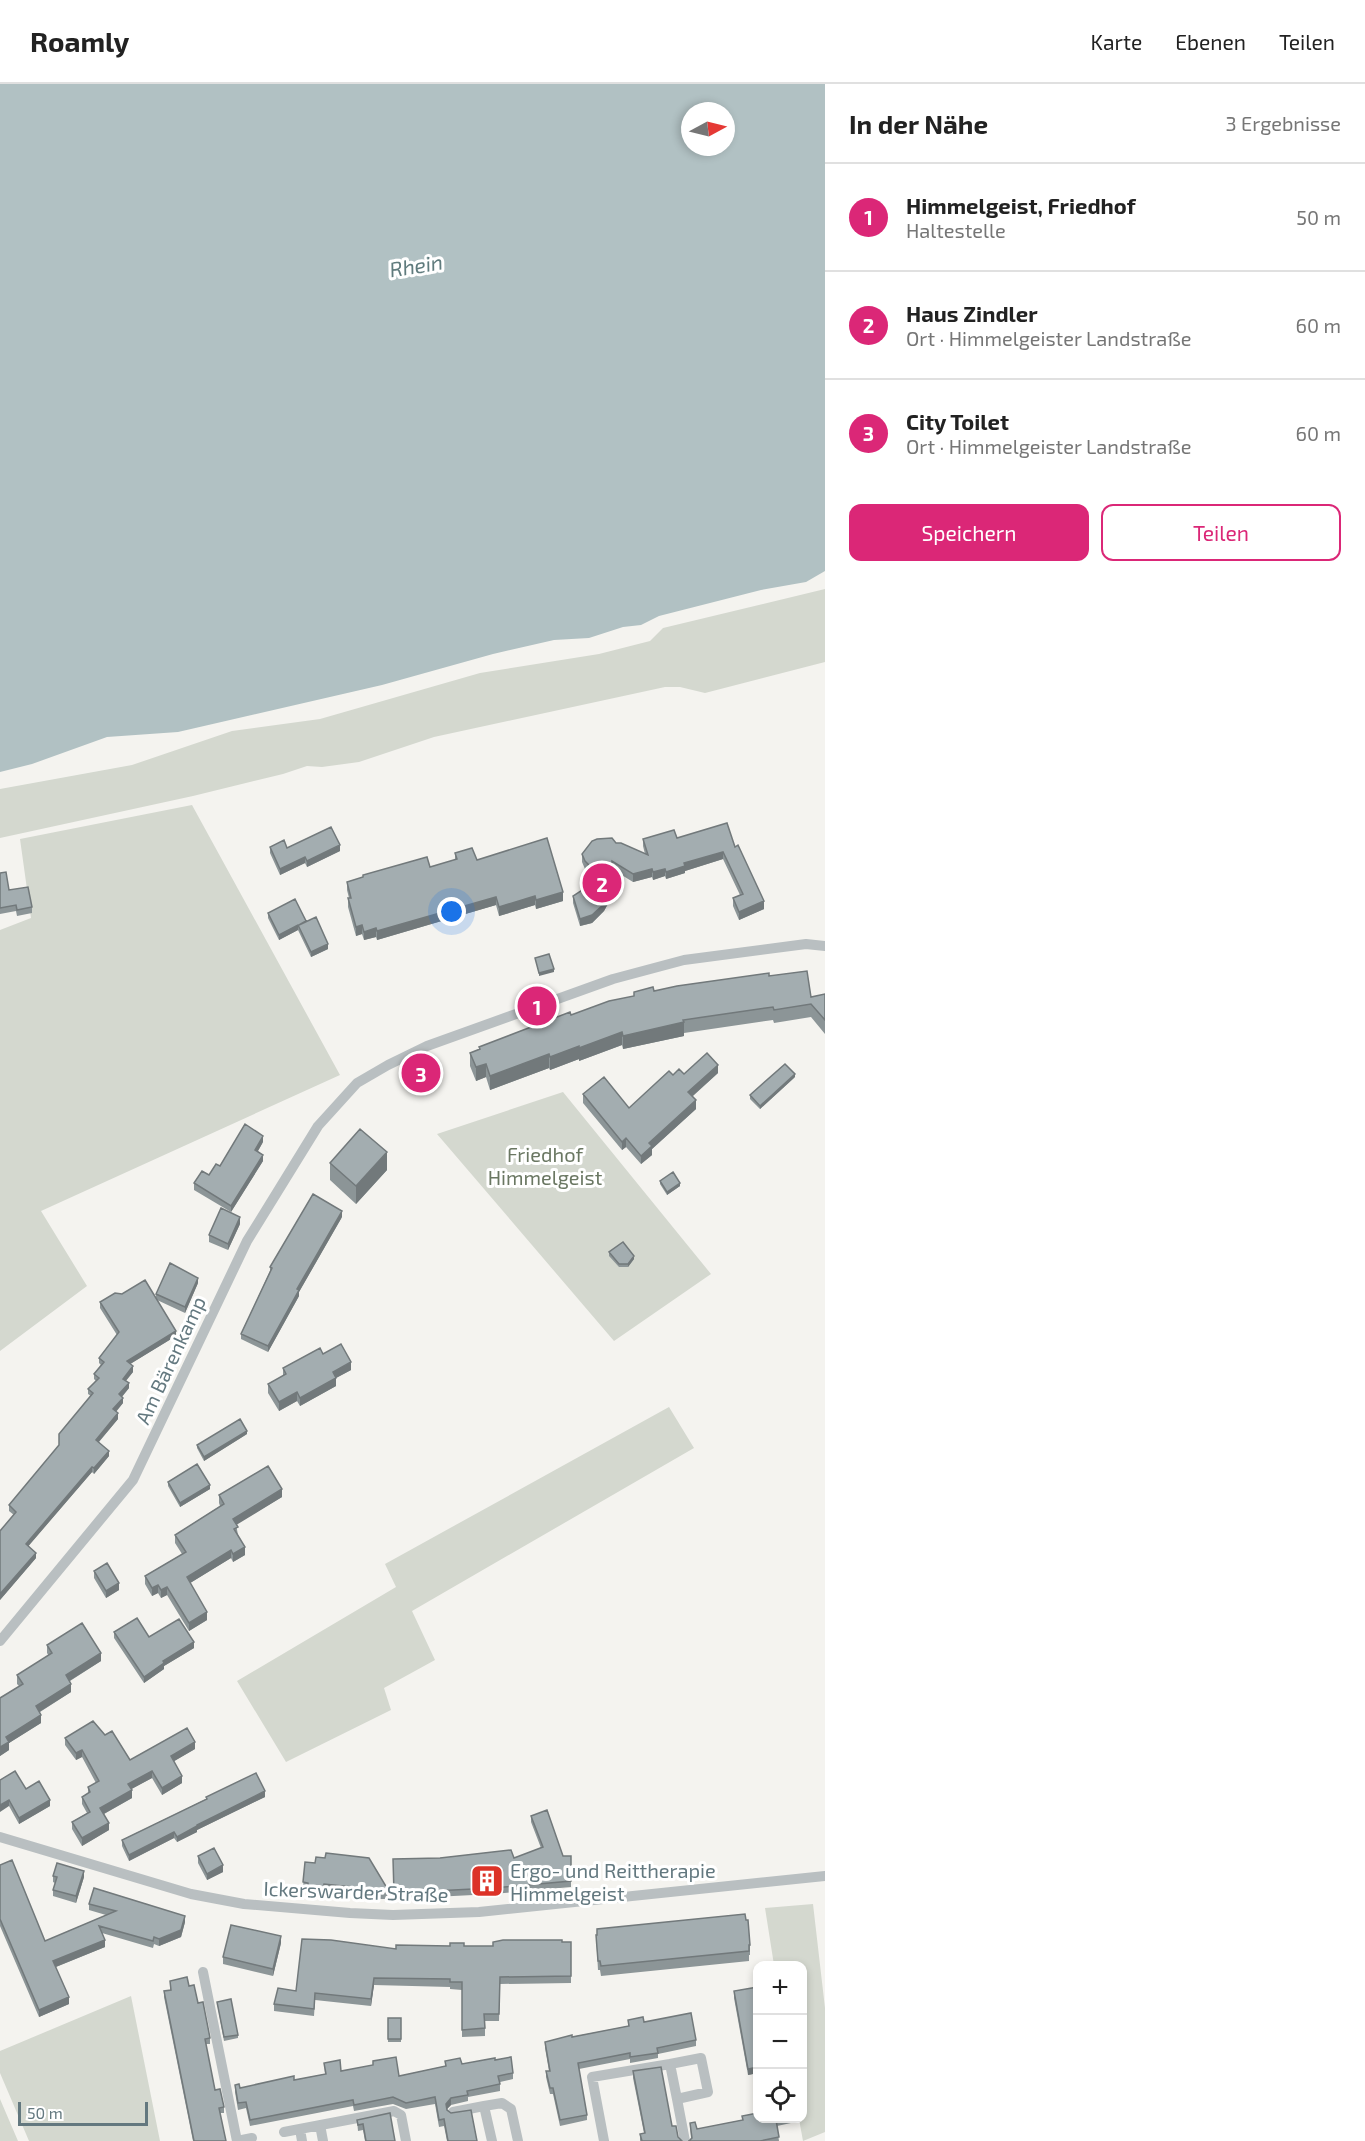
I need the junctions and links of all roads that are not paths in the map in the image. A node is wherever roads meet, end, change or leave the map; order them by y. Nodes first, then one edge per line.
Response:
1 (825, 946) edge
2 (0, 1641) edge
3 (0, 1837) edge
4 (825, 1876) edge
5 (204, 1972) dead end
6 (670, 2064) junction
7 (677, 2099) junction
8 (484, 2106) junction
9 (453, 2112) edge
10 (320, 2125) junction
11 (300, 2129) junction
12 (284, 2132) dead end
13 (252, 2138) dead end
14 (237, 2141) edge
15 (302, 2141) edge
16 (323, 2141) edge
17 (406, 2141) edge
18 (492, 2141) edge
19 (518, 2141) edge
20 (604, 2141) edge
21 (685, 2141) edge

1 - 2 street, Am Bärenkamp
3 - 4 street, Ickerswarder Straße
5 - 14 street
6 - 7 street
6 - 7 street
6 - 20 street
7 - 21 street
8 - 9 street
8 - 18 street
8 - 19 street
10 - 11 street
10 - 16 street
10 - 17 street
11 - 12 street
11 - 15 street
13 - 14 street

